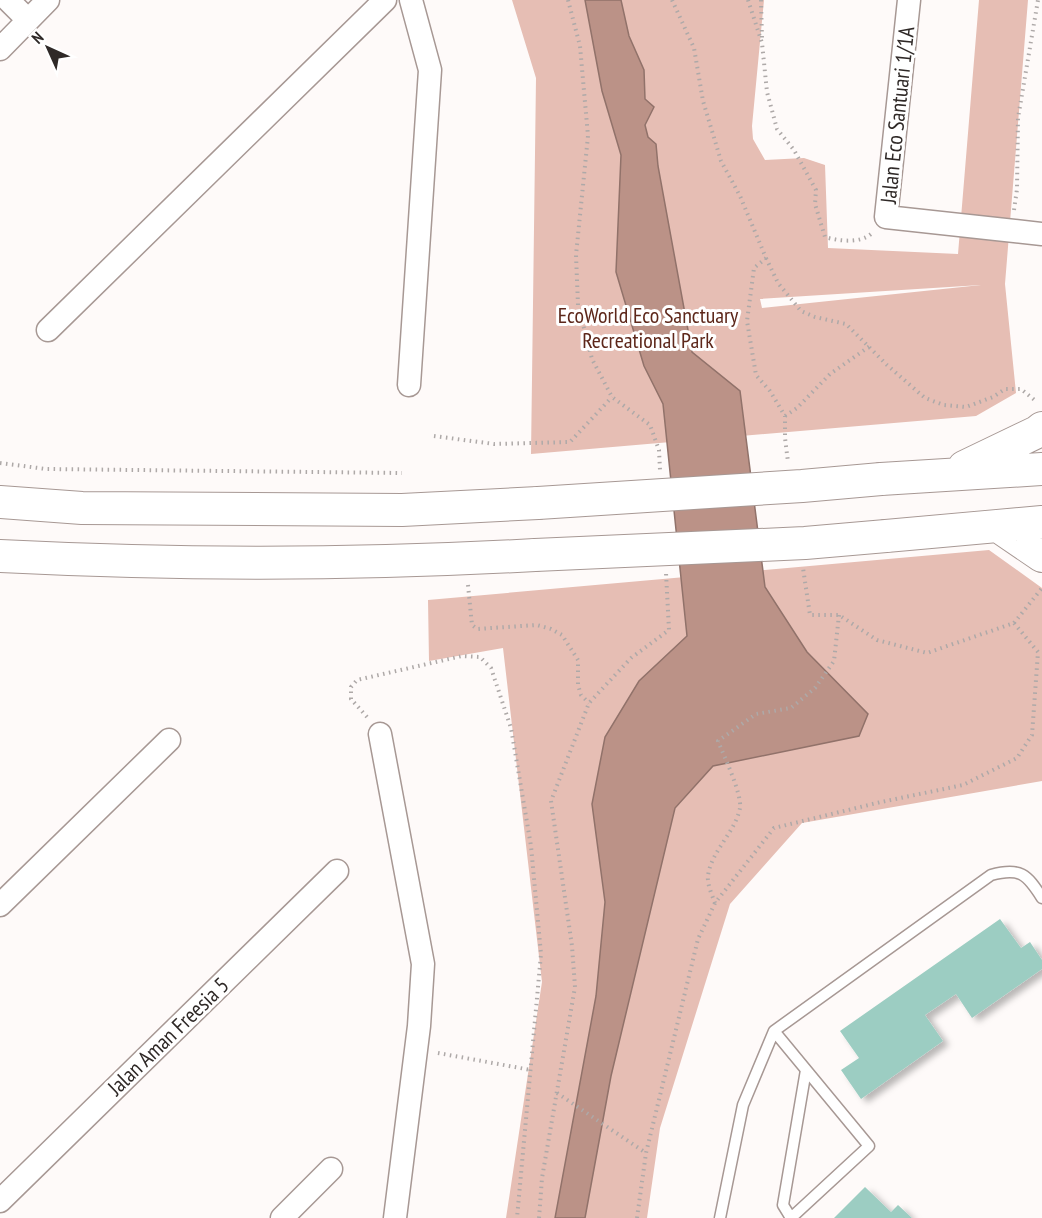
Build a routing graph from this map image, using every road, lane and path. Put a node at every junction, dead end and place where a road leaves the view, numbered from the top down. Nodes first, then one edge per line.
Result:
1 (8, 0) edge
2 (48, 0) edge
3 (385, 0) edge
4 (411, 0) edge
5 (568, 0) edge
6 (672, 0) edge
7 (748, 0) edge
8 (761, 0) edge
9 (909, 0) edge
10 (1038, 0) edge
11 (27, 20) junction
12 (762, 43) junction
13 (0, 49) edge
14 (886, 217) junction
15 (1012, 230) junction
16 (1042, 234) edge
17 (766, 258) junction
18 (48, 330) dead end
19 (870, 346) junction
20 (409, 385) dead end
21 (612, 397) junction
22 (1042, 407) edge
23 (785, 416) junction
24 (1042, 428) edge
25 (434, 436) dead end
26 (0, 463) edge
27 (1042, 469) edge
28 (402, 473) dead end
29 (660, 473) dead end
30 (790, 474) dead end
31 (947, 475) junction
32 (0, 502) edge
33 (1042, 522) edge
34 (998, 526) junction
35 (0, 556) edge
36 (1042, 556) edge
37 (665, 562) dead end
38 (803, 568) dead end
39 (458, 586) dead end
40 (1042, 588) edge
41 (839, 615) junction
42 (1014, 623) junction
43 (589, 703) junction
44 (380, 734) joint
45 (169, 740) dead end
46 (337, 871) dead end
47 (1042, 898) edge
48 (715, 903) junction
49 (0, 905) edge
50 (774, 1032) junction
51 (416, 1048) junction
52 (531, 1070) junction
53 (806, 1070) junction
54 (557, 1093) junction
55 (646, 1154) junction
56 (331, 1169) dead end
57 (0, 1201) edge
58 (282, 1218) edge
59 (395, 1218) edge
60 (517, 1218) edge
61 (539, 1218) edge
62 (637, 1218) edge
63 (720, 1218) edge

1 - 11 street
2 - 11 street
3 - 18 street
4 - 20 street
5 - 21 path
6 - 17 path
7 - 12 path
8 - 12 path
9 - 14 street, Jalan Eco Santuari 1/1A
10 - 15 path
11 - 13 street
12 - 14 path
14 - 15 street, Jalan Eco Santuari 1/1A
15 - 16 street, Jalan Eco Santuari 1/1A
17 - 19 path
17 - 23 path
19 - 22 path
19 - 23 path
21 - 25 path
21 - 29 path
23 - 30 path
24 - 31 main road
26 - 28 path
27 - 31 main road
31 - 32 main road, bridge
33 - 34 main road
34 - 35 main road, bridge
34 - 36 main road
37 - 43 path
38 - 41 path
39 - 43 path
40 - 42 path
41 - 42 path
41 - 48 path
42 - 48 path
43 - 54 path
44 - 51 street
44 - 52 path
45 - 49 street
46 - 57 street, Jalan Aman Freesia 5
47 - 50 lane
48 - 55 path
50 - 53 lane
50 - 63 lane
51 - 52 path
51 - 59 street
52 - 60 path
53 - 53 lane
54 - 55 path
54 - 61 path
55 - 62 path
56 - 58 street

